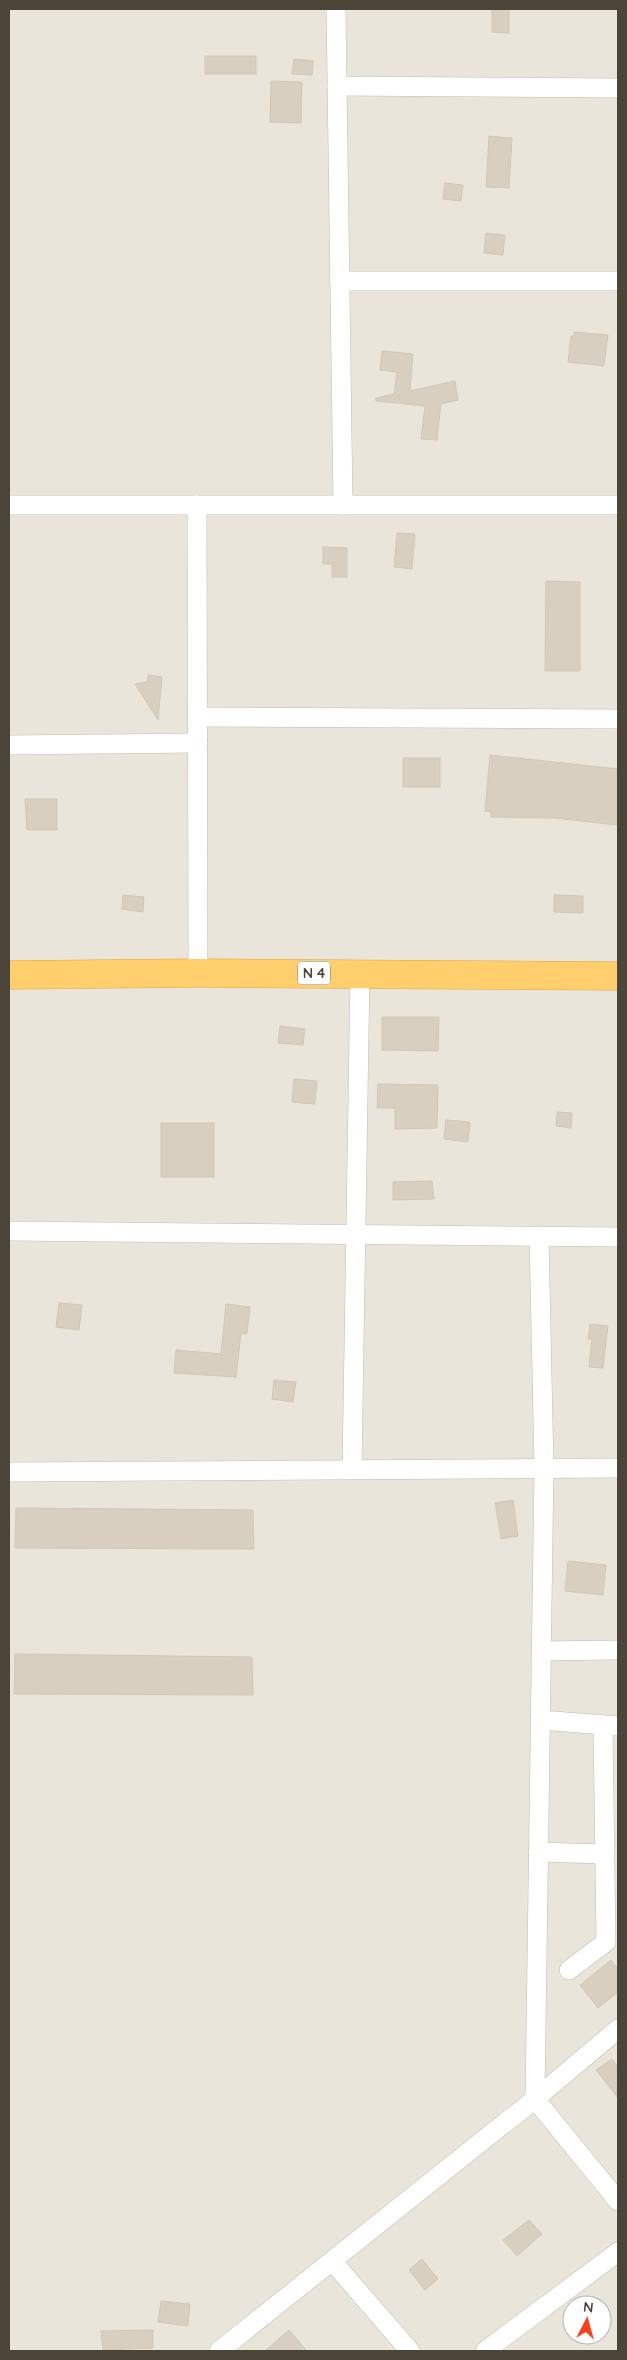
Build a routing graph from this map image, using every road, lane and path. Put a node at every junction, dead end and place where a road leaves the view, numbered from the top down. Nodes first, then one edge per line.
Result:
1 (336, 9) edge
2 (337, 86) junction
3 (618, 88) edge
4 (339, 281) junction
5 (618, 281) edge
6 (9, 505) edge
7 (197, 505) junction
8 (343, 505) junction
9 (618, 505) edge
10 (198, 718) junction
11 (618, 719) edge
12 (198, 743) junction
13 (9, 745) edge
14 (198, 972) junction
15 (360, 973) junction
16 (9, 975) edge
17 (618, 976) edge
18 (9, 1231) edge
19 (356, 1233) junction
20 (539, 1236) junction
21 (618, 1237) edge
22 (544, 1467) junction
23 (618, 1468) edge
24 (352, 1469) junction
25 (9, 1472) edge
26 (618, 1650) edge
27 (541, 1651) junction
28 (540, 1720) junction
29 (611, 1726) edge
30 (538, 1852) junction
31 (604, 1854) junction
32 (570, 1970) dead end
33 (618, 2029) edge
34 (534, 2099) junction
35 (618, 2201) edge
36 (618, 2252) edge
37 (332, 2261) junction
38 (219, 2351) edge
39 (410, 2351) edge
40 (485, 2351) edge

1 - 2 street
2 - 3 street
2 - 4 street
4 - 5 street
4 - 8 street
6 - 7 street
7 - 8 street
7 - 10 street
8 - 9 street
10 - 11 street
10 - 12 street
12 - 13 street
12 - 14 street
14 - 15 highway, N 4
14 - 16 highway, N 4
15 - 17 highway, N 4
15 - 19 street
18 - 19 street
19 - 20 street
19 - 24 street
20 - 21 street
20 - 22 street
22 - 23 street
22 - 24 street
22 - 27 street
24 - 25 street
26 - 27 street
27 - 28 street
28 - 29 street
28 - 30 street
29 - 31 street
30 - 31 street
30 - 34 street
31 - 32 street
33 - 34 street
34 - 35 street
34 - 37 street
36 - 40 street
37 - 38 street
37 - 39 street

